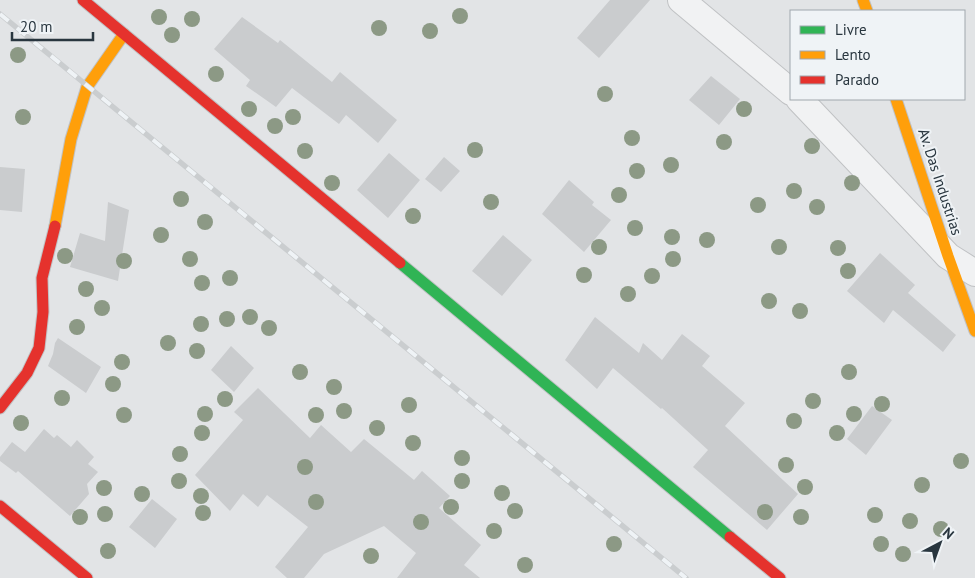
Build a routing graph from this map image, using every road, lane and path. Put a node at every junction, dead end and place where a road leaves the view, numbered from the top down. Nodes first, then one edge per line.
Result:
1 (83, 0) edge
2 (681, 0) edge
3 (124, 34) junction
4 (790, 91) edge
5 (800, 100) edge
6 (896, 100) edge
7 (948, 256) junction
8 (975, 273) edge
9 (975, 331) edge
10 (0, 408) edge
11 (0, 506) edge
12 (87, 578) edge
13 (780, 578) edge

1 - 3 street
2 - 4 street
3 - 10 street
3 - 13 street
5 - 7 street
6 - 7 street, Av. Das Industrias
7 - 8 street
7 - 9 street, Av. Das Industrias
11 - 12 street

